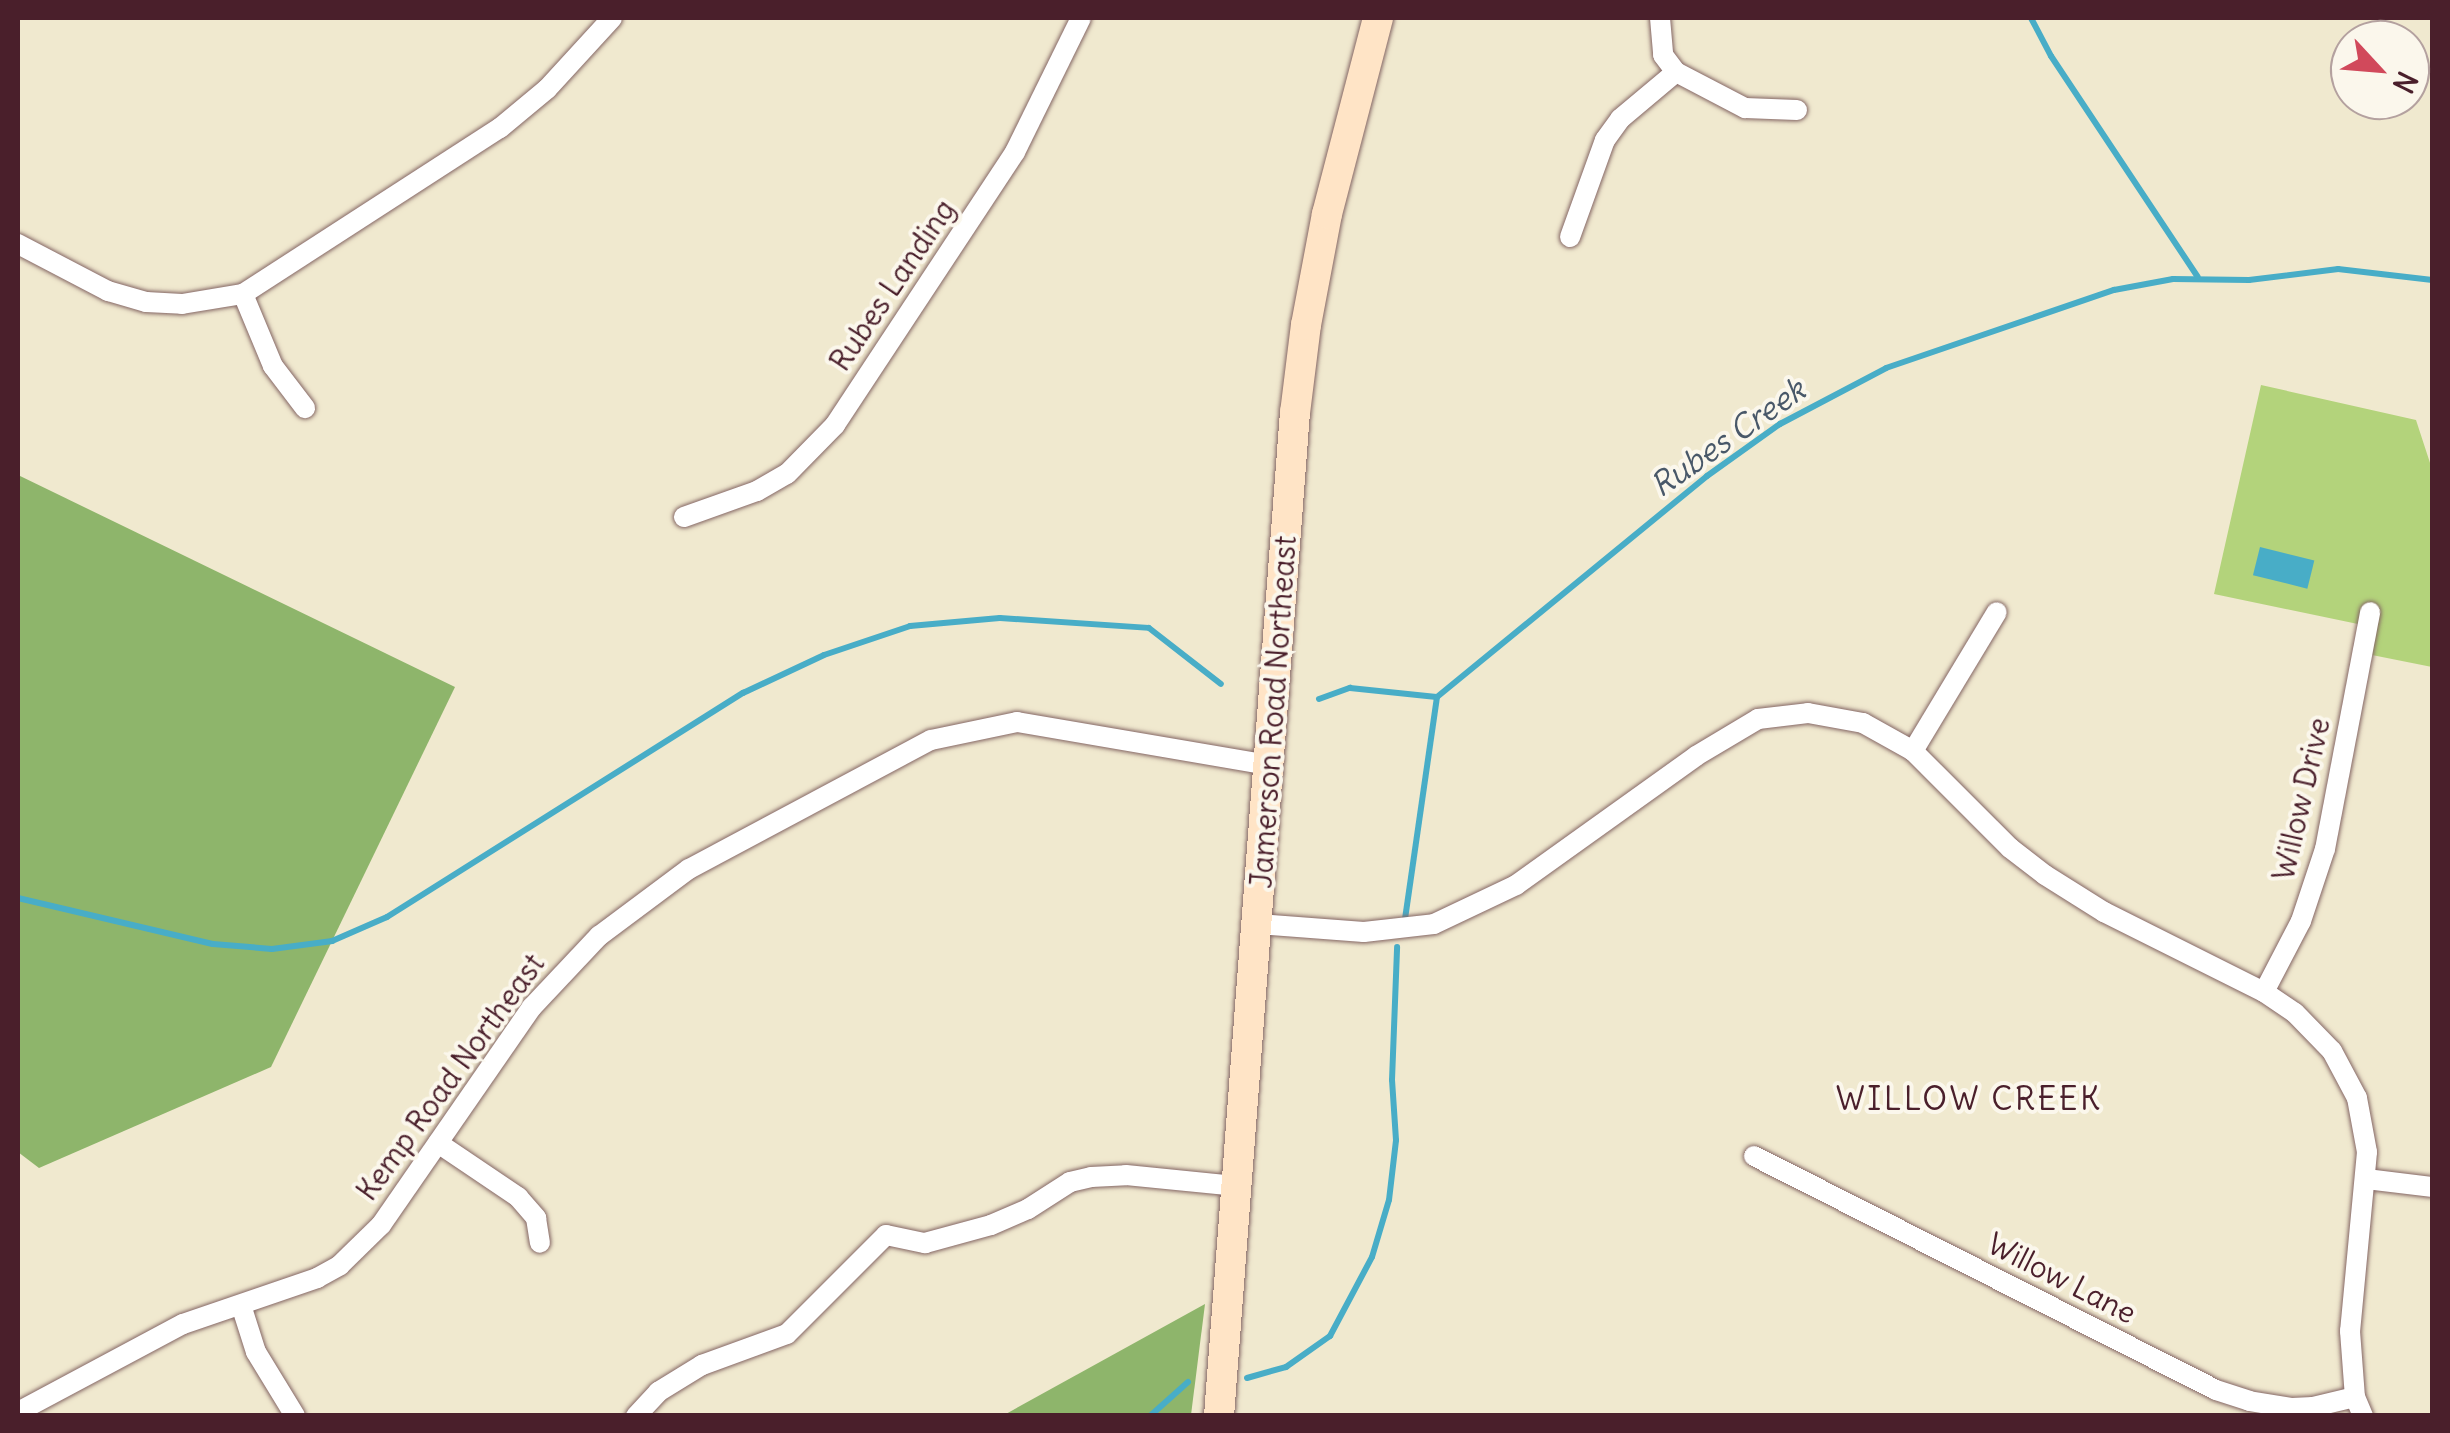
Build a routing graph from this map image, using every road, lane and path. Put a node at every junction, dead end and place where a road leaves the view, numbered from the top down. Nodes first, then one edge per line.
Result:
1 (612, 18) edge
2 (1081, 18) edge
3 (1378, 18) edge
4 (1660, 18) edge
5 (1676, 72) junction
6 (1796, 110) dead end
7 (1570, 237) dead end
8 (18, 244) edge
9 (243, 294) junction
10 (305, 408) dead end
11 (684, 517) dead end
12 (1997, 612) dead end
13 (2370, 612) dead end
14 (1913, 752) junction
15 (1269, 764) junction
16 (1258, 924) junction
17 (2264, 992) junction
18 (438, 1143) junction
19 (1754, 1156) dead end
20 (2366, 1179) junction
21 (1238, 1186) junction
22 (2432, 1186) edge
23 (540, 1242) dead end
24 (241, 1305) junction
25 (2359, 1406) edge
26 (18, 1412) edge
27 (295, 1416) edge
28 (636, 1416) edge
29 (1220, 1416) edge

1 - 9 street
2 - 11 street, Rubes Landing
3 - 15 street, Jamerson Road Northeast
4 - 5 street
5 - 6 street
5 - 7 street
8 - 9 street
9 - 10 street
12 - 14 street
13 - 17 street, Willow Drive
14 - 16 street
14 - 17 street
15 - 16 street, Jamerson Road Northeast
15 - 18 street, Kemp Road Northeast
16 - 21 street, Jamerson Road Northeast
17 - 20 street
18 - 23 street
18 - 24 street, Kemp Road Northeast
19 - 25 street, Willow Lane
20 - 22 street
20 - 25 street
21 - 28 street
21 - 29 street, Jamerson Road Northeast
24 - 26 street, Kemp Road Northeast
24 - 27 street

